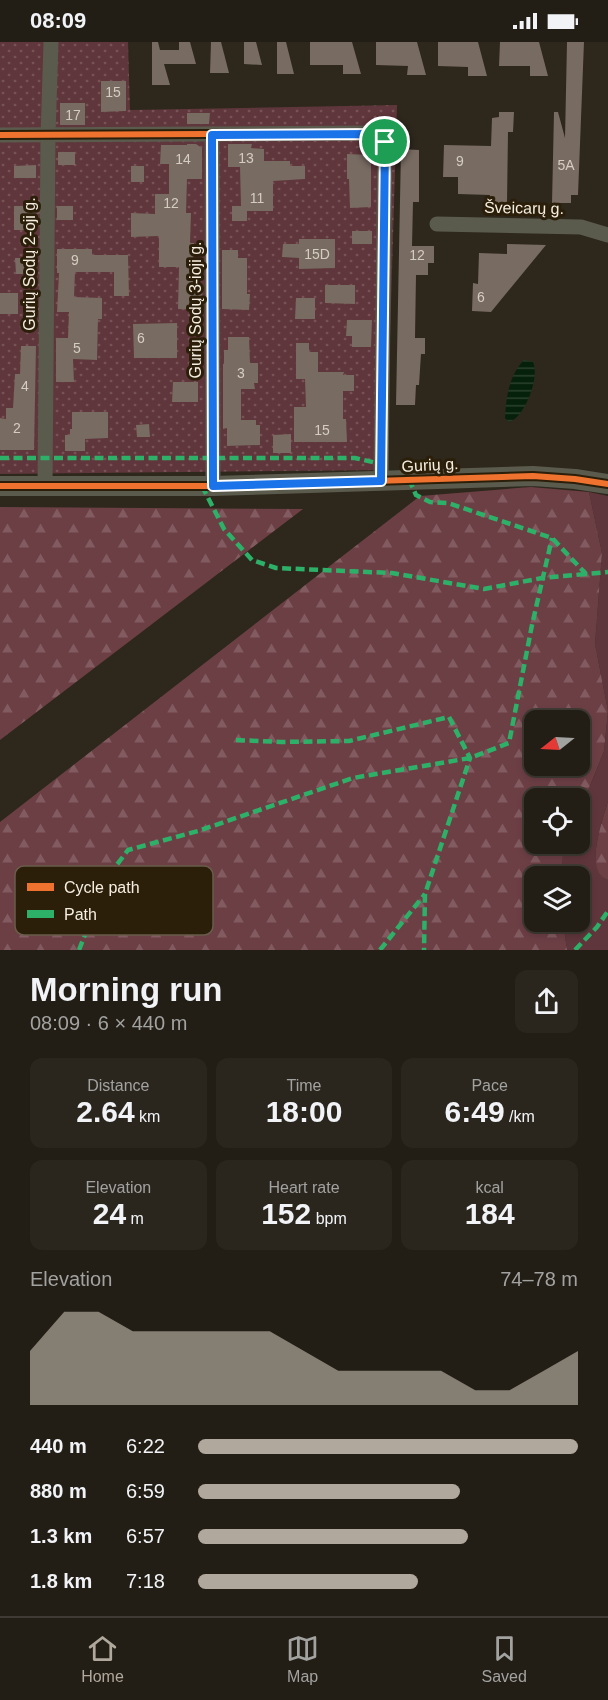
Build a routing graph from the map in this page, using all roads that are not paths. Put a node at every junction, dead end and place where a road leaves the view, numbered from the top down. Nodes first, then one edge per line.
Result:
1 (51, 42) edge
2 (0, 135) edge
3 (212, 135) junction
4 (48, 136) junction
5 (437, 224) dead end
6 (608, 235) edge
7 (381, 481) junction
8 (608, 484) edge
9 (0, 486) edge
10 (45, 486) junction
11 (213, 486) junction

1 - 4 street, Gurių Sodų 2-oji g.
2 - 4 street
3 - 4 street
3 - 7 street
3 - 11 street, Gurių Sodų 3-ioji g.
4 - 10 street, Gurių Sodų 2-oji g.
5 - 6 street, Šveicarų g.
7 - 8 street, Gurių g.
7 - 11 street, Gurių g.
9 - 10 street, Gurių g.
10 - 11 street, Gurių g.

